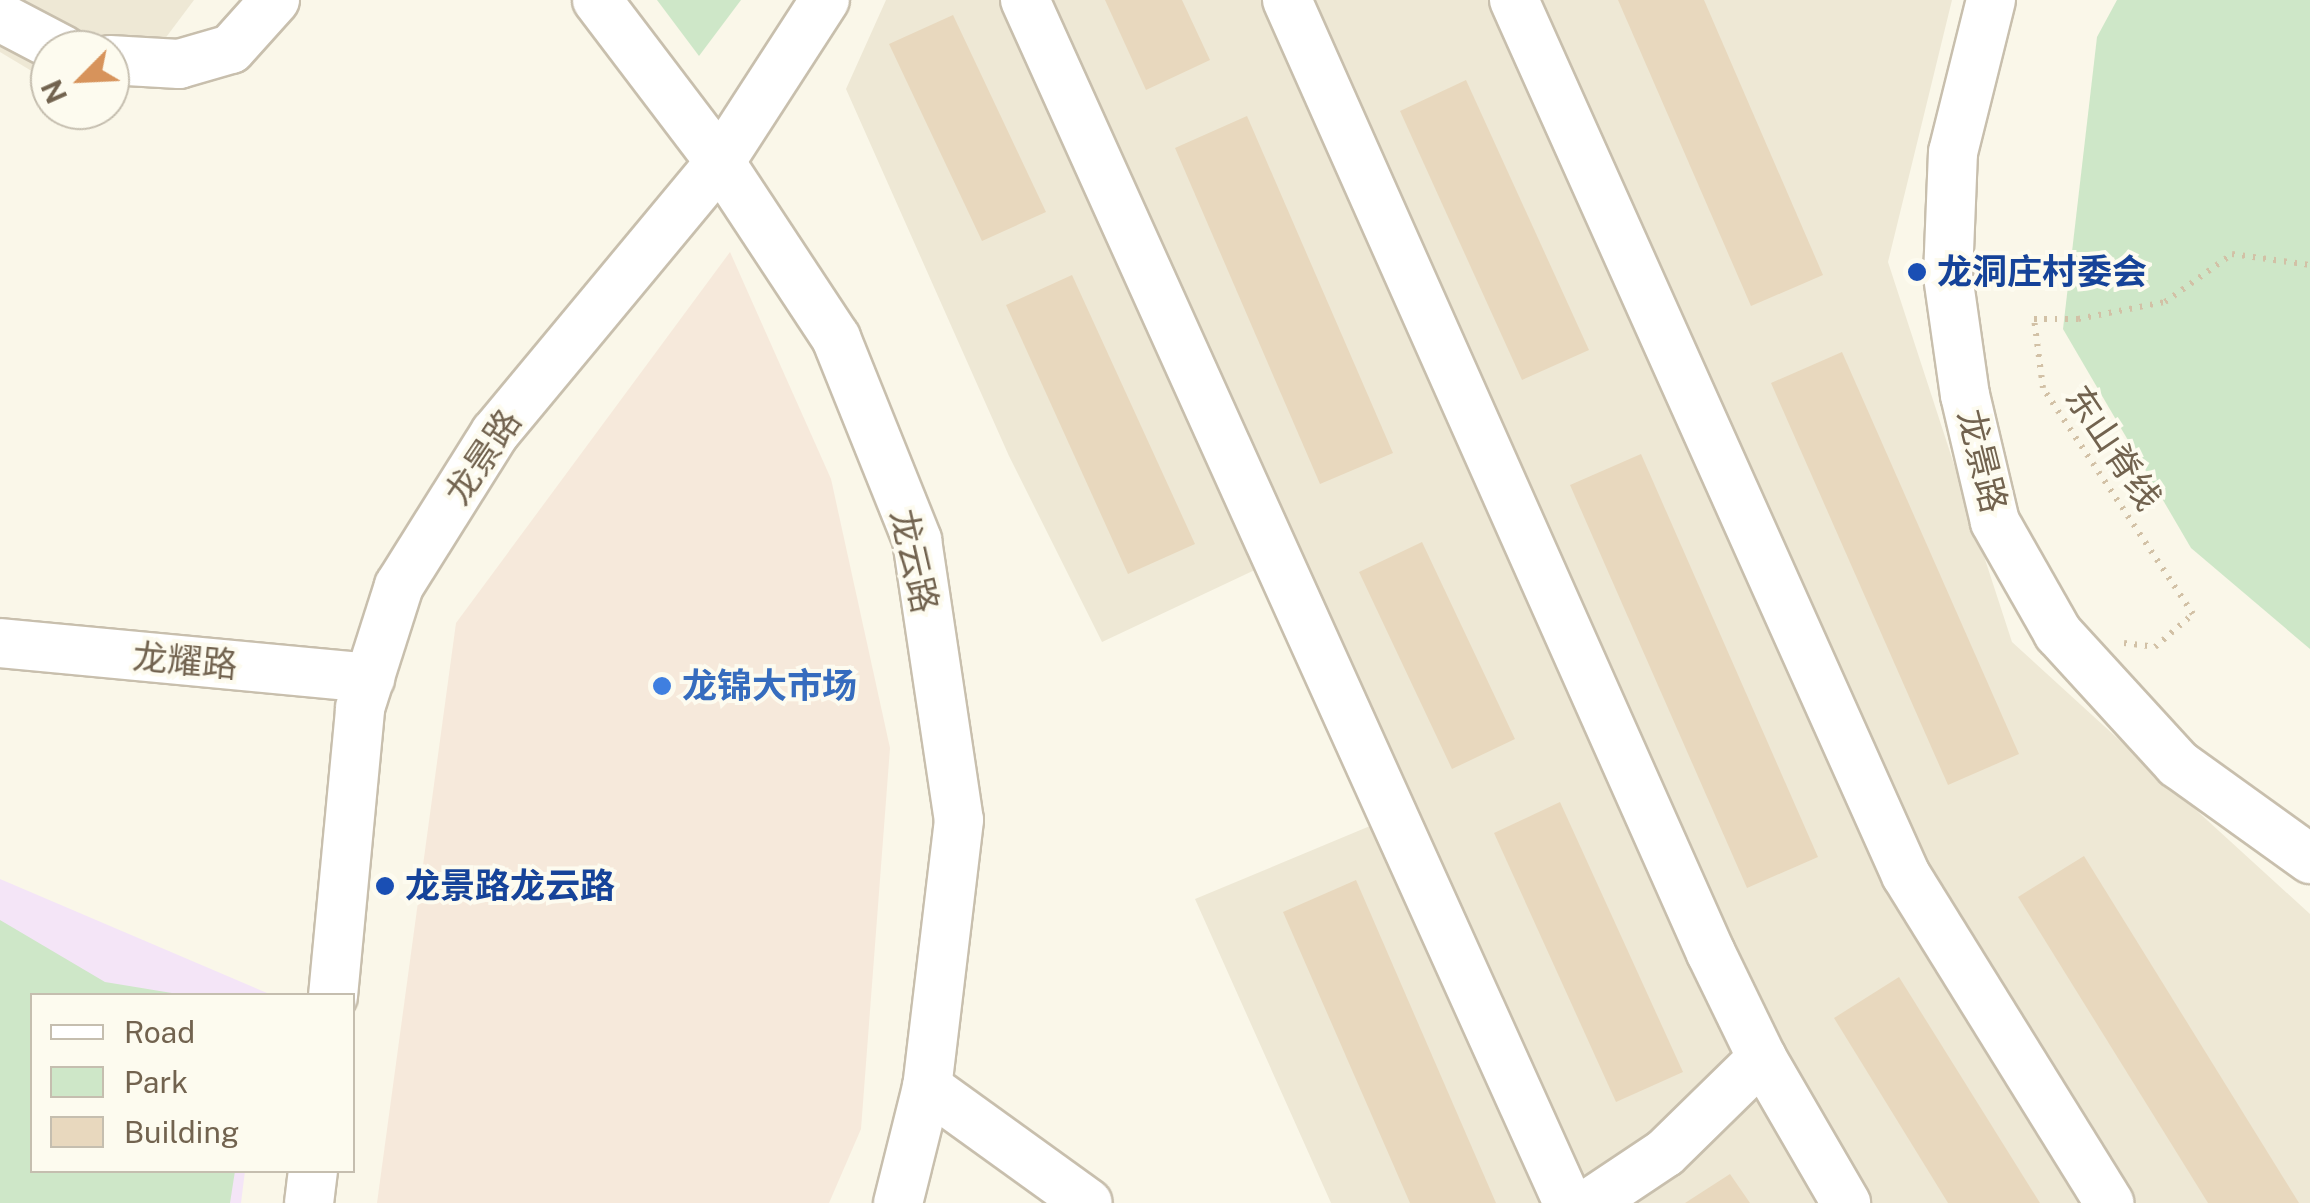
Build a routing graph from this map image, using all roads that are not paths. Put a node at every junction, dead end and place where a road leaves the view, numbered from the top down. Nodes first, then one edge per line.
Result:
1 (274, 0) edge
2 (597, 0) edge
3 (826, 0) edge
4 (1025, 0) edge
5 (1287, 0) edge
6 (1514, 0) edge
7 (1991, 0) edge
8 (0, 16) edge
9 (30, 32) edge
10 (130, 61) edge
11 (720, 162) junction
12 (0, 643) edge
13 (370, 678) junction
14 (2310, 859) edge
15 (333, 993) edge
16 (1762, 1058) junction
17 (927, 1087) junction
18 (312, 1173) edge
19 (309, 1203) edge
20 (898, 1203) edge
21 (1088, 1203) edge
22 (1568, 1203) edge
23 (1590, 1203) edge
24 (1846, 1203) edge
25 (2109, 1203) edge

1 - 10 street
2 - 11 street, 龙云路
3 - 11 street, 龙景路
4 - 22 street
5 - 16 street
6 - 25 street
7 - 14 street, 龙景路
8 - 9 street
11 - 13 street, 龙景路
11 - 17 street, 龙云路
12 - 13 street, 龙耀路
13 - 15 street, 龙景路
16 - 23 street
16 - 24 street
17 - 20 street, 龙云路
17 - 21 street
18 - 19 street

